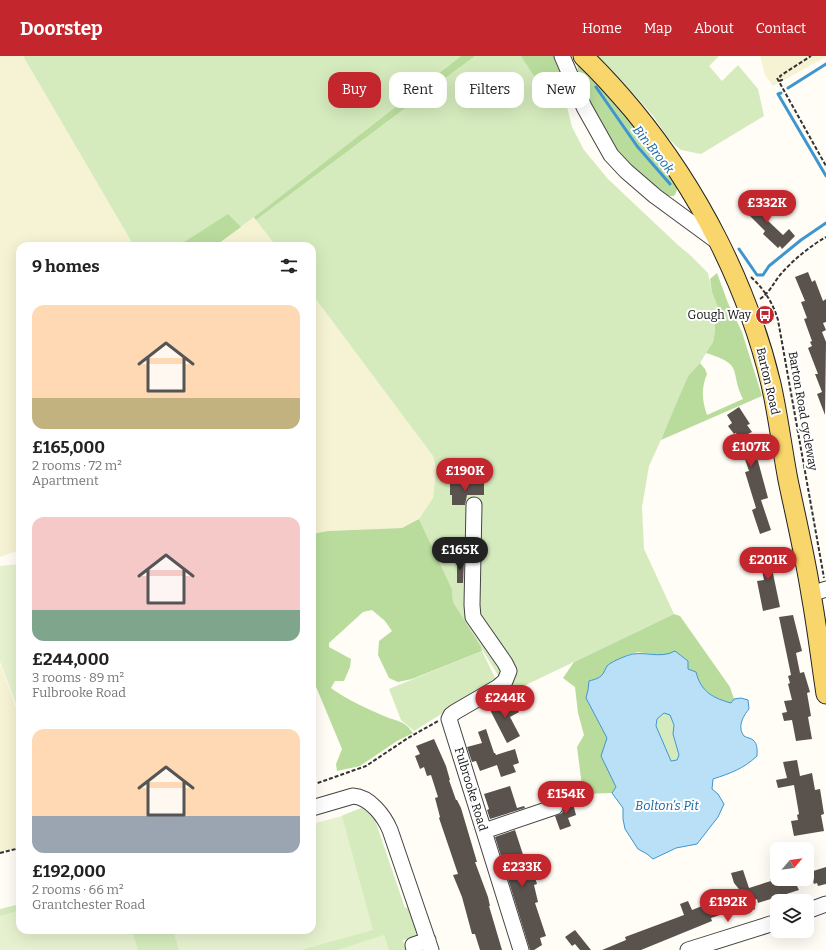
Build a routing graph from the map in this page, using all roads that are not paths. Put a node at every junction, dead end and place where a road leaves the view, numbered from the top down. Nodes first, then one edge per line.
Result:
1 (562, 56) edge
2 (583, 56) edge
3 (720, 243) junction
4 (474, 505) dead end
5 (821, 587) edge
6 (826, 694) edge
7 (316, 807) edge
8 (555, 807) dead end
9 (484, 831) junction
10 (826, 904) edge
11 (814, 908) edge
12 (770, 925) edge
13 (430, 945) edge
14 (716, 946) edge
15 (414, 950) edge
16 (521, 950) edge
17 (688, 950) edge

1 - 3 street
2 - 3 main road, Barton Road
3 - 5 main road, Barton Road
4 - 9 street, Fulbrooke Road
5 - 6 main road, Barton Road
7 - 13 street
8 - 9 street
9 - 16 street, Fulbrooke Road
10 - 11 street
12 - 14 street
13 - 15 street
14 - 17 street

